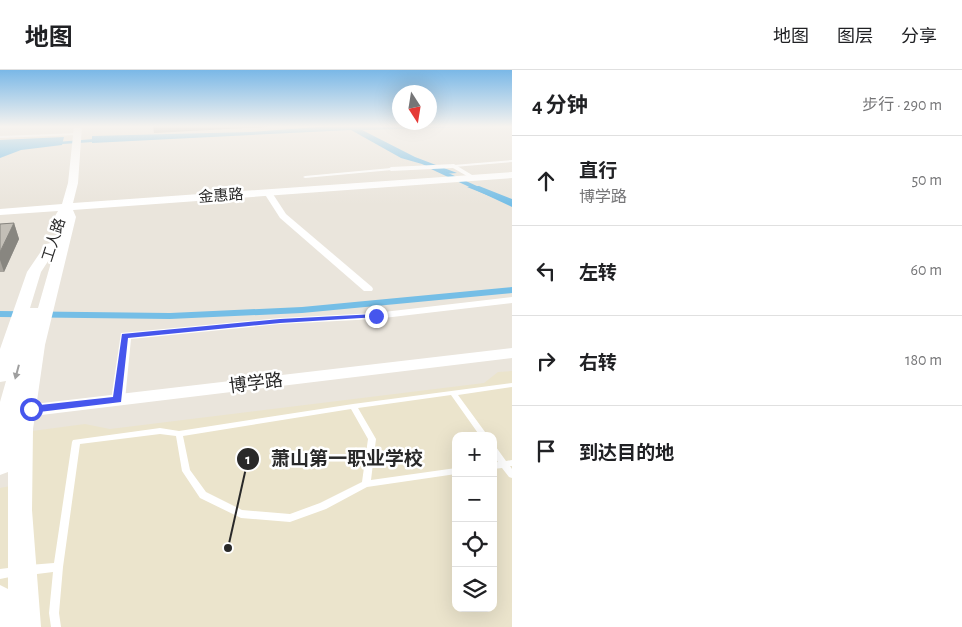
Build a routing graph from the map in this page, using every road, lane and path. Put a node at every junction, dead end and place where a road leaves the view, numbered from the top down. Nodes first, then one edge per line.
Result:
1 (77, 152) edge
2 (512, 162) edge
3 (454, 166) junction
4 (392, 169) joint
5 (512, 175) edge
6 (305, 177) dead end
7 (471, 178) junction
8 (268, 193) junction
9 (67, 207) junction
10 (0, 212) edge
11 (57, 246) junction
12 (49, 273) junction
13 (368, 289) dead end
14 (512, 300) edge
15 (512, 352) edge
16 (0, 376) edge
17 (512, 385) edge
18 (453, 393) junction
19 (118, 400) junction
20 (353, 406) junction
21 (31, 409) junction
22 (0, 414) edge
23 (481, 432) edge
24 (179, 434) junction
25 (497, 453) edge
26 (508, 464) edge
27 (12, 470) edge
28 (452, 472) edge
29 (512, 475) edge
30 (366, 484) junction
31 (58, 567) junction
32 (0, 574) edge
33 (0, 600) edge
34 (2, 627) edge
35 (26, 627) edge
36 (34, 627) edge
37 (56, 627) edge

1 - 9 main road, 工人路
2 - 3 lane
3 - 4 street
3 - 7 street
4 - 6 lane
5 - 7 main road
7 - 8 main road, 金惠路
8 - 9 main road, 金惠路
8 - 13 street
9 - 10 main road, 金惠路
9 - 11 main road, 工人路
11 - 12 main road, 工人路
11 - 16 main road
11 - 21 main road
12 -> 27 main road
12 - 35 main road
14 - 19 street
15 - 19 street, 博学路
17 - 18 lane
18 - 20 lane
18 - 23 lane
19 - 21 street, 博学路
20 - 24 lane
20 - 30 lane
21 - 22 street, 博学路
21 - 27 main road
24 - 30 lane
24 - 31 lane
25 - 26 lane
26 - 29 lane
27 - 36 main road
28 - 30 lane
31 - 32 lane
31 - 37 lane
33 - 34 main road

